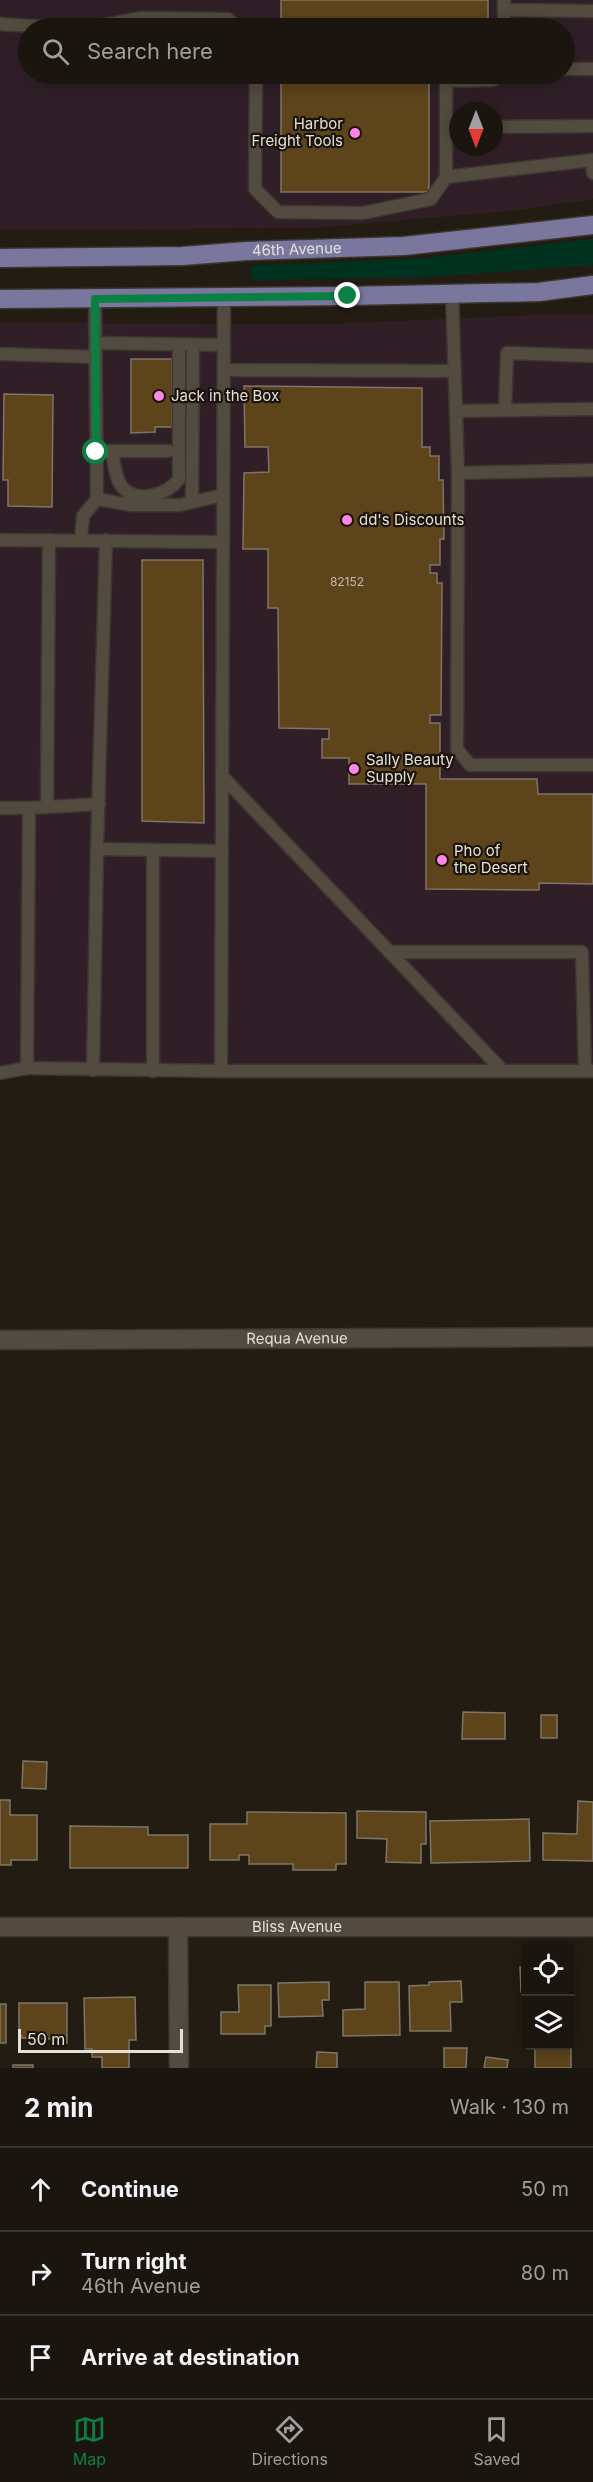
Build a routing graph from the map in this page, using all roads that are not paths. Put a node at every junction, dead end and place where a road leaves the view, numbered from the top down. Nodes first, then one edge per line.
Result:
1 (504, 5) edge
2 (593, 10) edge
3 (0, 24) edge
4 (18, 25) edge
5 (575, 69) edge
6 (593, 69) edge
7 (256, 84) edge
8 (446, 84) edge
9 (449, 104) edge
10 (593, 126) edge
11 (503, 128) edge
12 (449, 152) edge
13 (592, 159) edge
14 (593, 173) edge
15 (446, 177) junction
16 (593, 225) edge
17 (0, 258) edge
18 (593, 285) edge
19 (452, 293) junction
20 (224, 297) junction
21 (0, 299) edge
22 (95, 299) junction
23 (179, 345) junction
24 (193, 345) junction
25 (224, 345) junction
26 (96, 350) junction
27 (0, 354) edge
28 (593, 356) edge
29 (224, 370) junction
30 (455, 371) junction
31 (593, 409) edge
32 (505, 410) junction
33 (456, 411) junction
34 (112, 451) junction
35 (168, 451) dead end
36 (96, 452) junction
37 (593, 470) edge
38 (458, 473) junction
39 (223, 495) junction
40 (97, 499) junction
41 (192, 502) junction
42 (0, 540) edge
43 (49, 540) junction
44 (81, 540) junction
45 (106, 540) junction
46 (223, 542) junction
47 (593, 765) edge
48 (222, 776) junction
49 (99, 804) junction
50 (47, 806) junction
51 (0, 808) edge
52 (29, 808) junction
53 (97, 849) junction
54 (153, 850) junction
55 (222, 851) junction
56 (389, 952) junction
57 (27, 1068) junction
58 (93, 1070) junction
59 (153, 1071) junction
60 (221, 1071) junction
61 (502, 1071) junction
62 (589, 1071) edge
63 (0, 1073) edge
64 (593, 1337) edge
65 (0, 1340) edge
66 (0, 1927) edge
67 (178, 1927) junction
68 (593, 1927) edge
69 (179, 2068) edge

1 - 2 lane
3 - 4 lane
5 - 6 lane
7 - 15 lane
8 - 9 lane
10 - 11 lane
12 - 15 lane
13 - 14 lane
13 - 15 lane
16 - 17 main road, 46th Avenue
18 - 19 main road
19 - 20 main road
19 - 30 lane
20 - 22 main road
20 - 25 lane
21 - 22 main road
22 - 26 lane
23 - 24 lane
23 - 26 lane
23 - 34 lane
24 - 25 lane
24 - 41 lane
25 - 29 lane
26 - 27 lane
26 - 36 lane
28 - 32 lane
29 - 30 lane
29 - 39 lane
30 - 33 lane
31 - 32 lane
32 - 33 lane
33 - 38 lane
34 - 35 lane
34 - 36 lane
36 - 40 lane
37 - 38 lane
38 - 47 lane
39 - 41 lane
39 - 46 lane
40 - 41 lane
40 - 44 lane
42 - 43 lane
43 - 44 lane
43 - 50 lane
44 - 45 lane
45 - 46 lane
45 - 49 lane
46 - 48 lane
48 - 55 lane
48 - 56 lane
49 - 50 lane
49 - 53 lane
50 - 52 lane
51 - 52 lane
52 - 57 lane
53 - 54 lane
53 - 58 lane
54 - 55 lane
54 - 59 lane
55 - 60 lane
56 - 61 lane
56 - 62 lane
57 - 58 lane
57 - 63 lane
58 - 59 lane
59 - 60 lane
60 - 61 lane
61 - 62 lane
64 - 65 street, Requa Avenue
66 - 67 street, Bliss Avenue
67 - 68 street, Bliss Avenue
67 - 69 street

